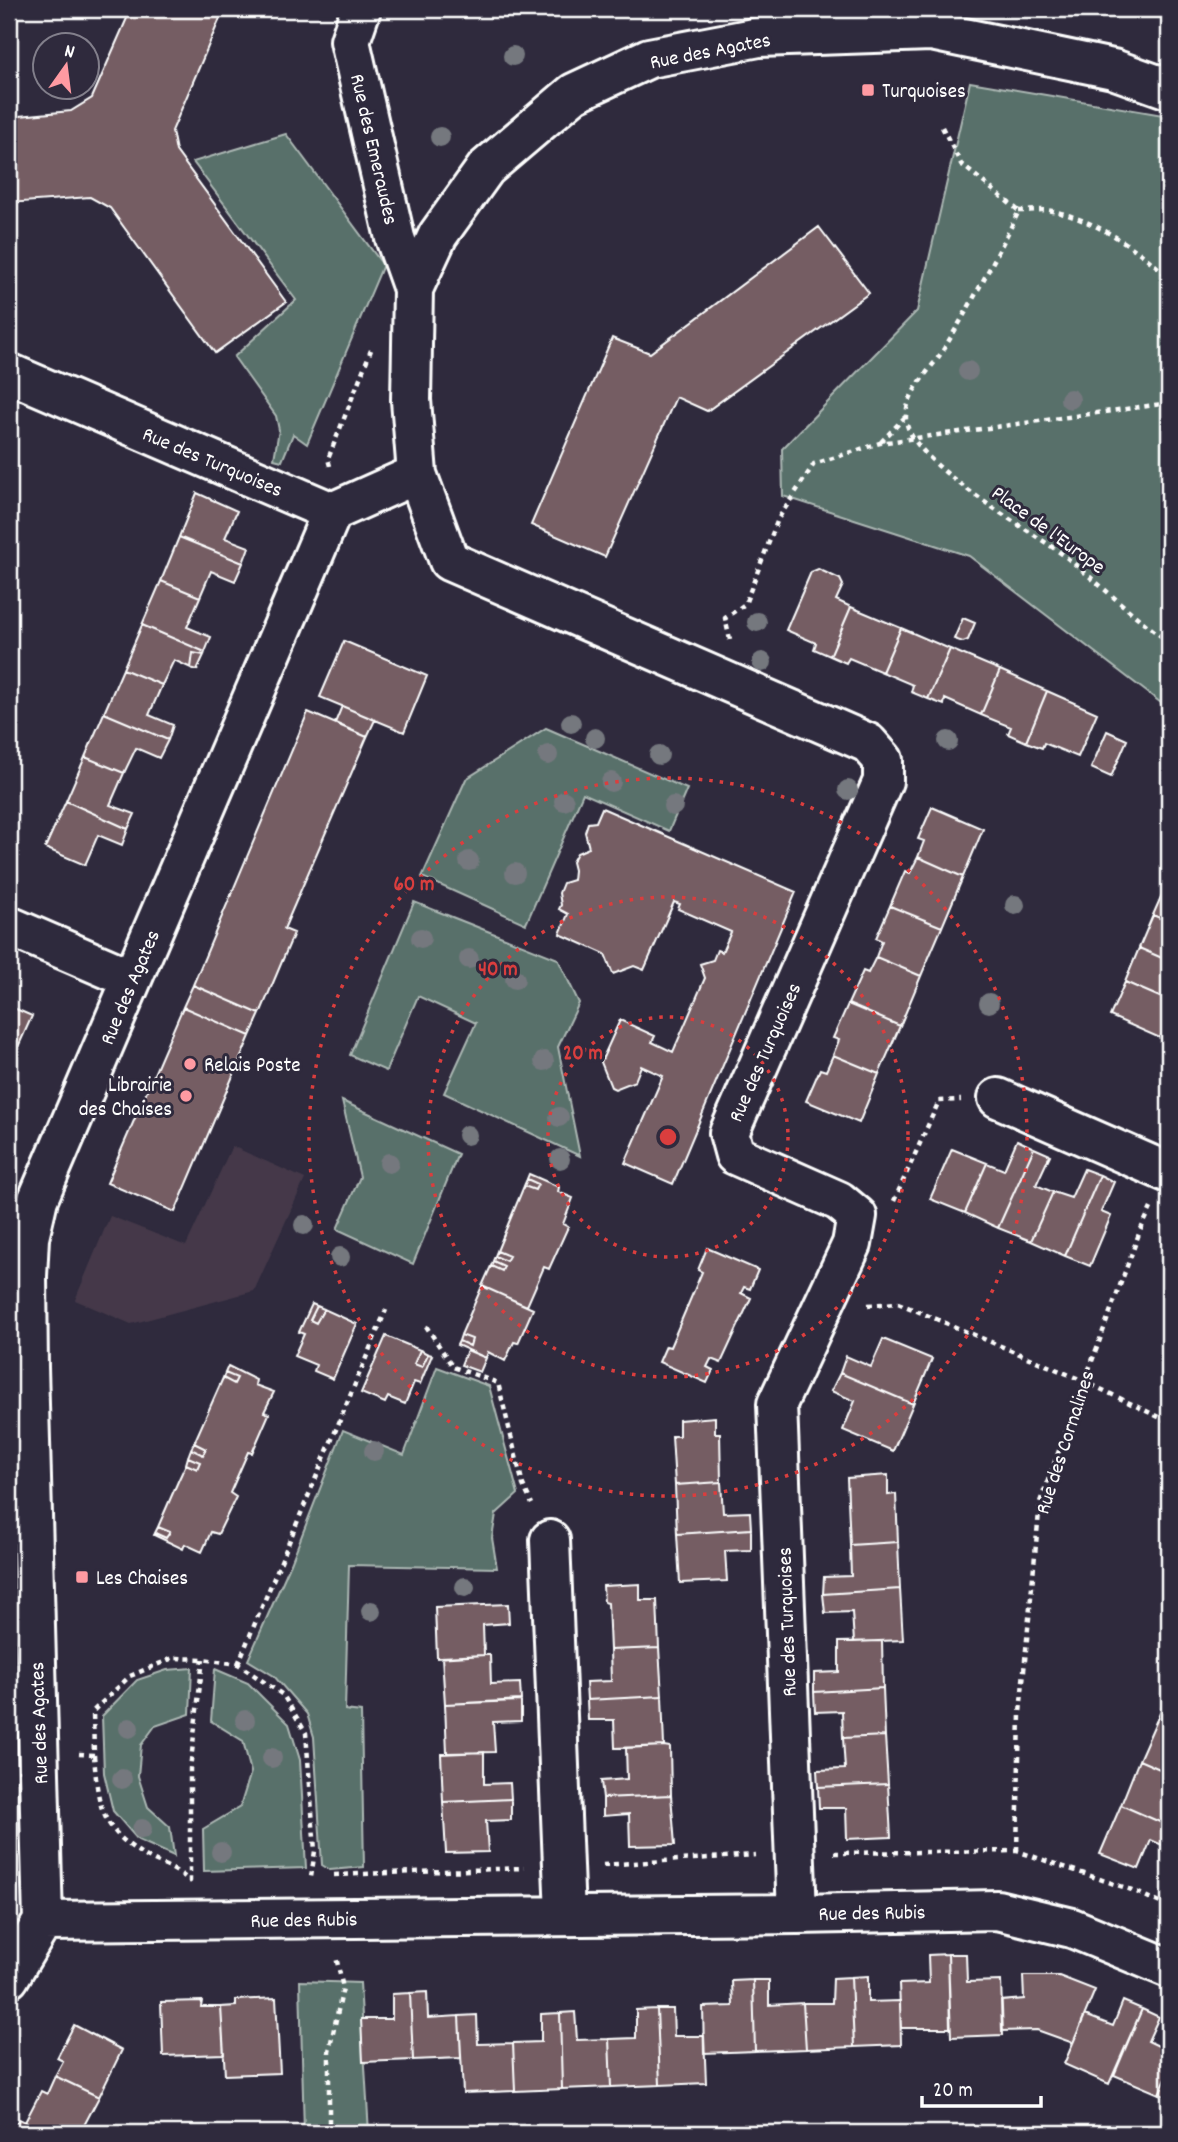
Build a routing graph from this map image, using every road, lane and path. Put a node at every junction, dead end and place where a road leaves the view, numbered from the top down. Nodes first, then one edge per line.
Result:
1 (361, 9) edge
2 (931, 20) edge
3 (1169, 89) edge
4 (942, 127) dead end
5 (1019, 211) junction
6 (1169, 278) edge
7 (413, 289) junction
8 (373, 345) dead end
9 (9, 373) edge
10 (1169, 403) edge
11 (905, 417) junction
12 (913, 439) junction
13 (880, 443) junction
14 (417, 474) junction
15 (337, 510) junction
16 (449, 561) joint
17 (1169, 642) edge
18 (719, 679) junction
19 (9, 926) edge
20 (132, 979) junction
21 (998, 1098) joint
22 (1169, 1173) edge
23 (857, 1216) junction
24 (835, 1279) junction
25 (386, 1310) dead end
26 (426, 1326) dead end
27 (18, 1367) edge
28 (1084, 1381) junction
29 (1169, 1422) edge
30 (550, 1540) joint
31 (203, 1659) junction
32 (239, 1664) junction
33 (39, 1754) junction
34 (94, 1755) junction
35 (1017, 1852) junction
36 (795, 1853) junction
37 (562, 1867) junction
38 (299, 1877) dead end
39 (312, 1877) junction
40 (203, 1880) dead end
41 (190, 1881) junction
42 (190, 1891) dead end
43 (1169, 1907) edge
44 (797, 1914) junction
45 (565, 1916) junction
46 (43, 1921) junction
47 (330, 1951) dead end
48 (1169, 1968) edge
49 (9, 1978) edge
50 (329, 2133) edge

1 - 7 street, Rue des Emeraudes
2 - 3 street, Rue des Agates
2 - 7 street, Rue des Agates
4 - 5 path
5 - 6 path
5 - 11 path
7 - 14 street, Rue des Agates
8 - 15 path
9 - 15 street, Rue des Turquoises
10 - 12 path
11 - 12 path, Place de l'Europe
11 - 13 path
12 - 13 path
12 - 17 path, Place de l'Europe
13 - 18 path
14 - 15 street
14 - 16 street, Rue des Agates
15 - 20 street, Rue des Agates
16 - 18 street, Rue des Turquoises
18 - 23 street, Rue des Turquoises
19 - 20 street
20 - 27 street, Rue des Agates
21 - 22 street
21 - 23 path
22 - 28 path, Rue des Cornalines
23 - 24 street, Rue des Turquoises
24 - 28 path
24 - 36 street, Rue des Turquoises
25 - 32 path
26 - 30 path
27 - 33 street, Rue des Agates
28 - 29 path
28 - 35 path, Rue des Cornalines
30 - 37 street
31 - 32 path
31 - 34 path
31 - 41 path
32 - 39 path
33 - 34 path
33 - 46 street, Rue des Agates
34 - 41 path
35 - 36 path
35 - 43 path
36 - 37 path
36 - 44 street, Rue des Turquoises
37 - 39 path
37 - 45 street
38 - 39 path
40 - 41 path
41 - 42 path
44 - 45 street, Rue des Rubis
44 - 48 street, Rue des Rubis
45 - 46 street, Rue des Rubis
46 - 49 street
47 - 50 path

